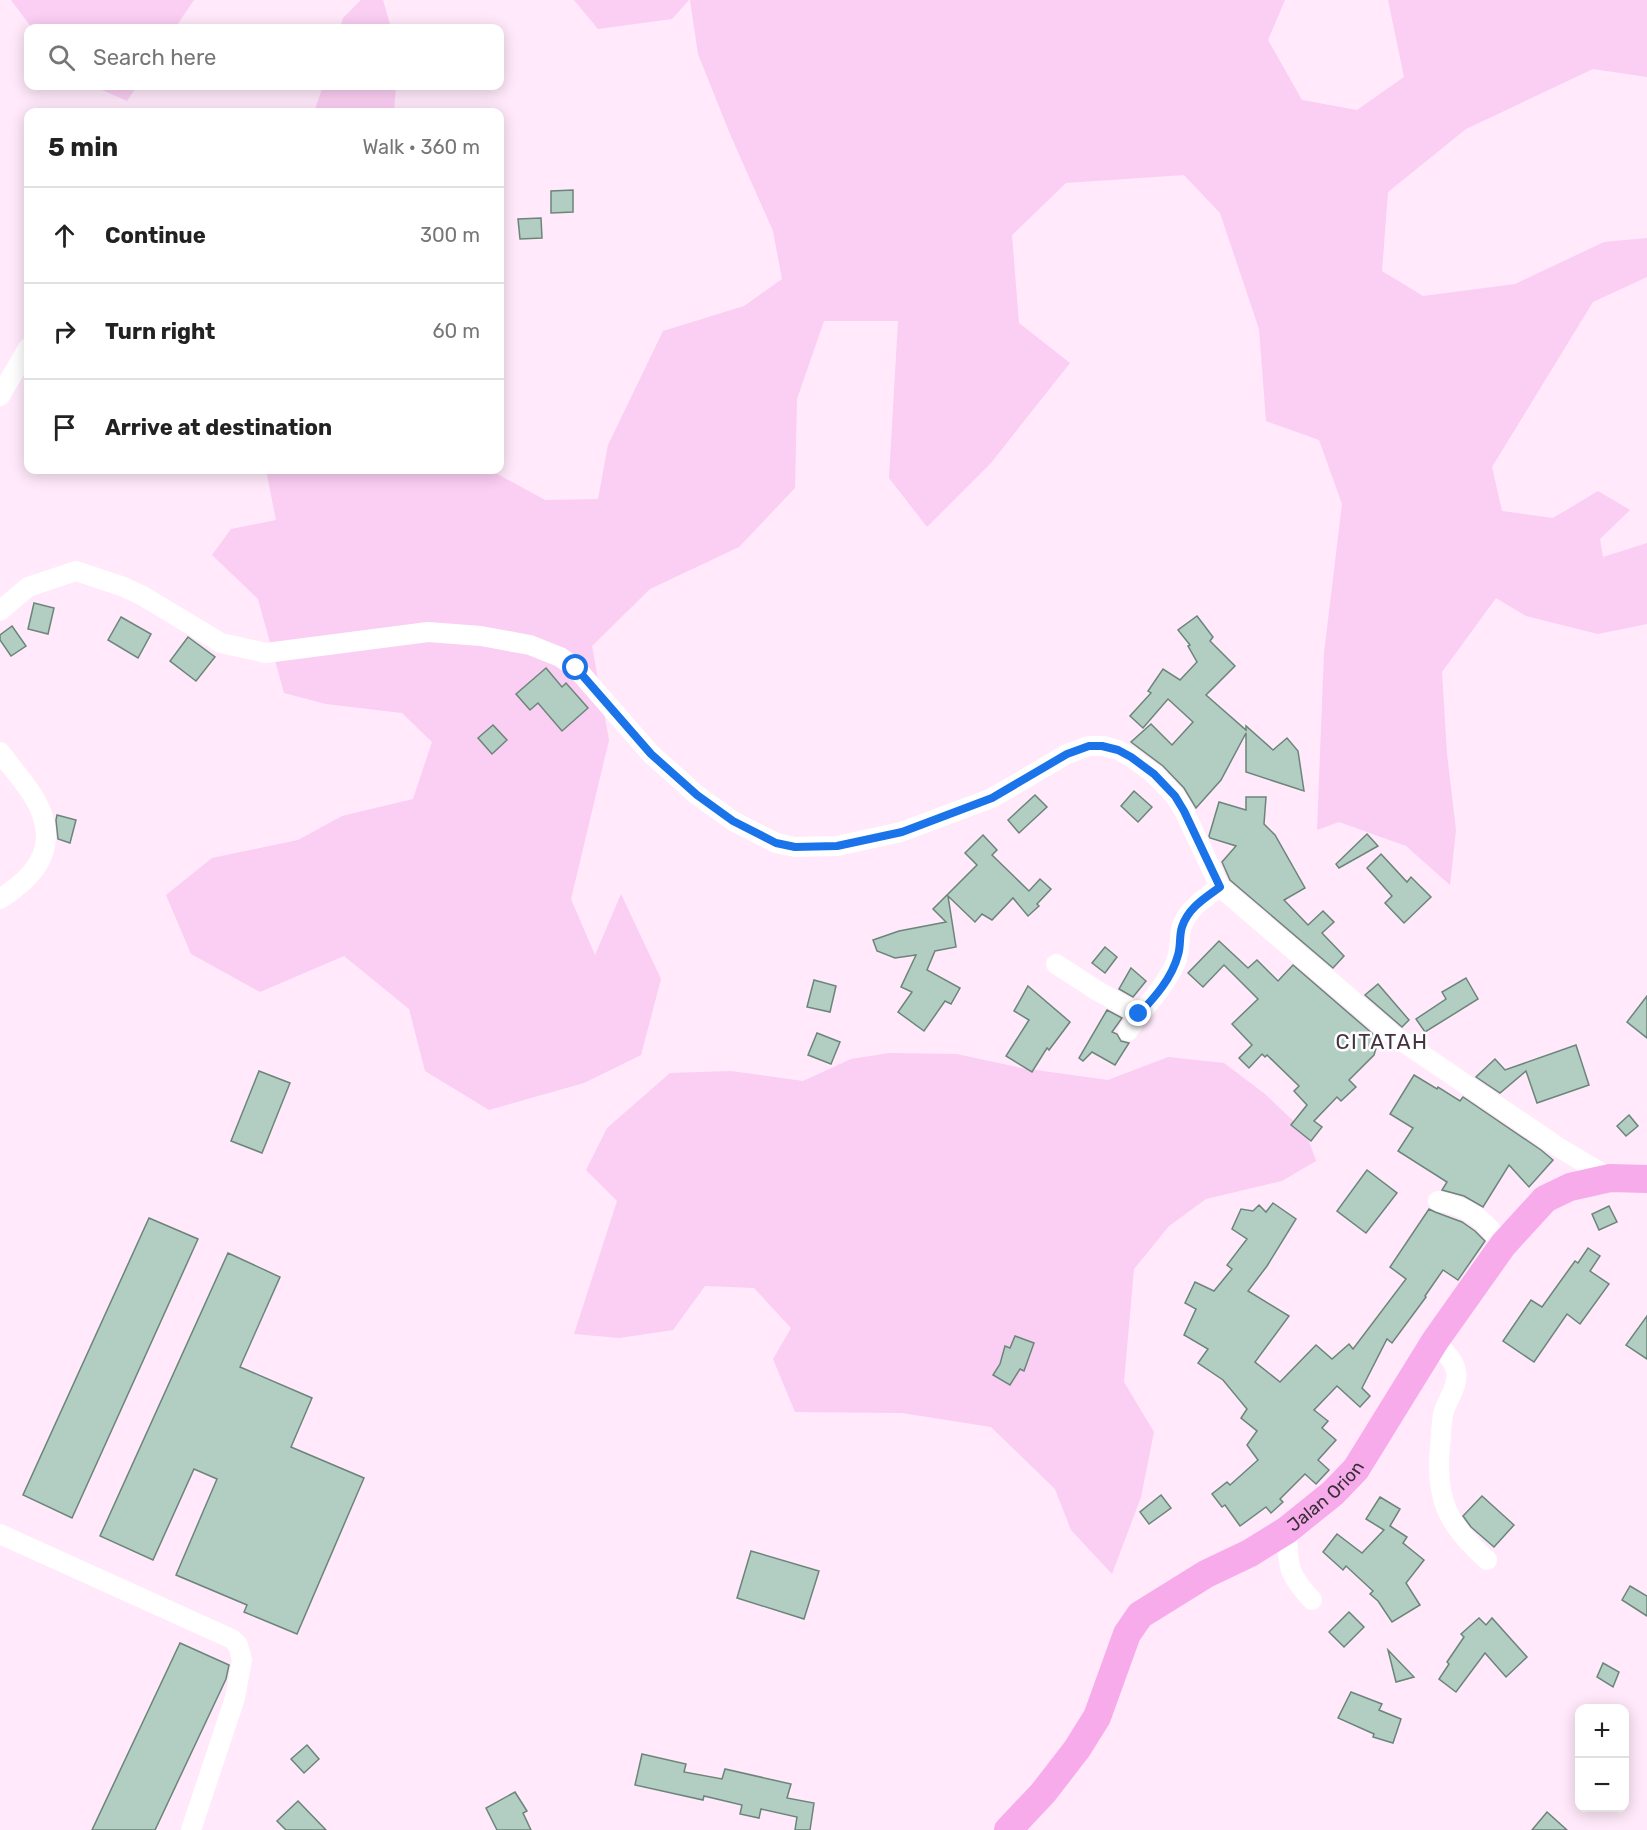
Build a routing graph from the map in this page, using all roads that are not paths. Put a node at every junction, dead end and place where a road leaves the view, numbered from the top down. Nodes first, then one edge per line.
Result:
1 (24, 355) edge
2 (0, 396) edge
3 (0, 611) edge
4 (0, 752) edge
5 (1220, 887) junction
6 (0, 899) edge
7 (1056, 964) dead end
8 (1139, 1014) junction
9 (1128, 1031) dead end
10 (1610, 1178) junction
11 (1647, 1179) edge
12 (1438, 1201) dead end
13 (1503, 1245) junction
14 (1435, 1341) junction
15 (1287, 1530) junction
16 (0, 1534) edge
17 (1487, 1560) dead end
18 (1312, 1600) dead end
19 (191, 1830) edge
20 (1008, 1830) edge

1 - 2 street
3 - 5 street
4 - 6 street
5 - 8 street
5 - 10 street
7 - 8 street
8 - 9 street
10 - 11 highway, Jalan Orion
10 - 13 highway, Jalan Orion
12 - 13 street
13 - 14 highway, Jalan Orion
14 - 15 highway, Jalan Orion
14 - 17 street
15 - 18 street
15 - 20 highway, Jalan Orion
16 - 19 street

